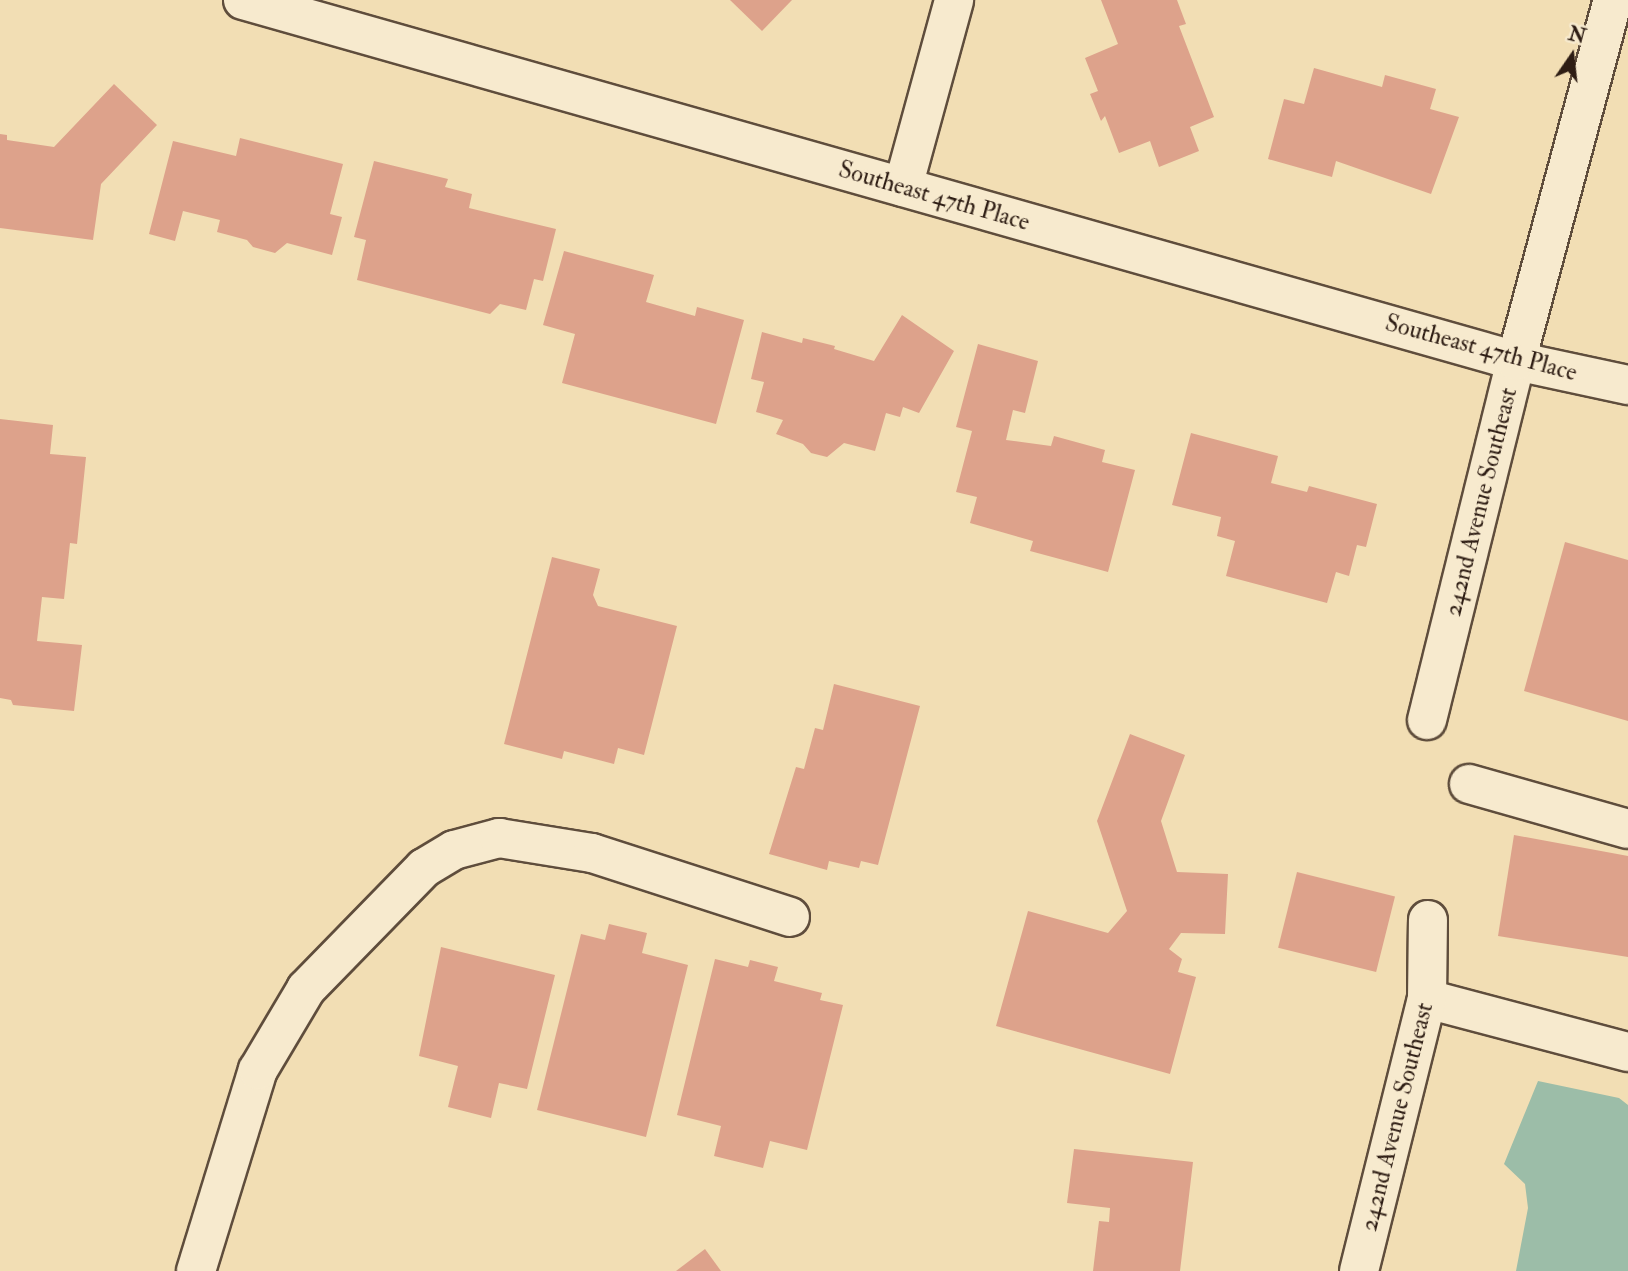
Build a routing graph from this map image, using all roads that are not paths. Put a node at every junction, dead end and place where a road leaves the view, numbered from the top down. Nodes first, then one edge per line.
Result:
1 (243, 0) edge
2 (954, 0) edge
3 (1614, 0) edge
4 (903, 187) junction
5 (1516, 361) junction
6 (1628, 385) edge
7 (1427, 720) dead end
8 (1469, 784) dead end
9 (1628, 829) edge
10 (790, 917) dead end
11 (1428, 920) dead end
12 (1427, 999) junction
13 (1628, 1052) edge
14 (195, 1271) edge
15 (1359, 1271) edge

1 - 4 street, Southeast 47th Place
2 - 4 street
3 - 5 street, 242nd Avenue Southeast
4 - 5 street, Southeast 47th Place
5 - 6 street, Southeast 47th Place
5 - 7 street, 242nd Avenue Southeast
8 - 9 street
10 - 14 street
11 - 12 street, 242nd Avenue Southeast
12 - 13 street
12 - 15 street, 242nd Avenue Southeast

